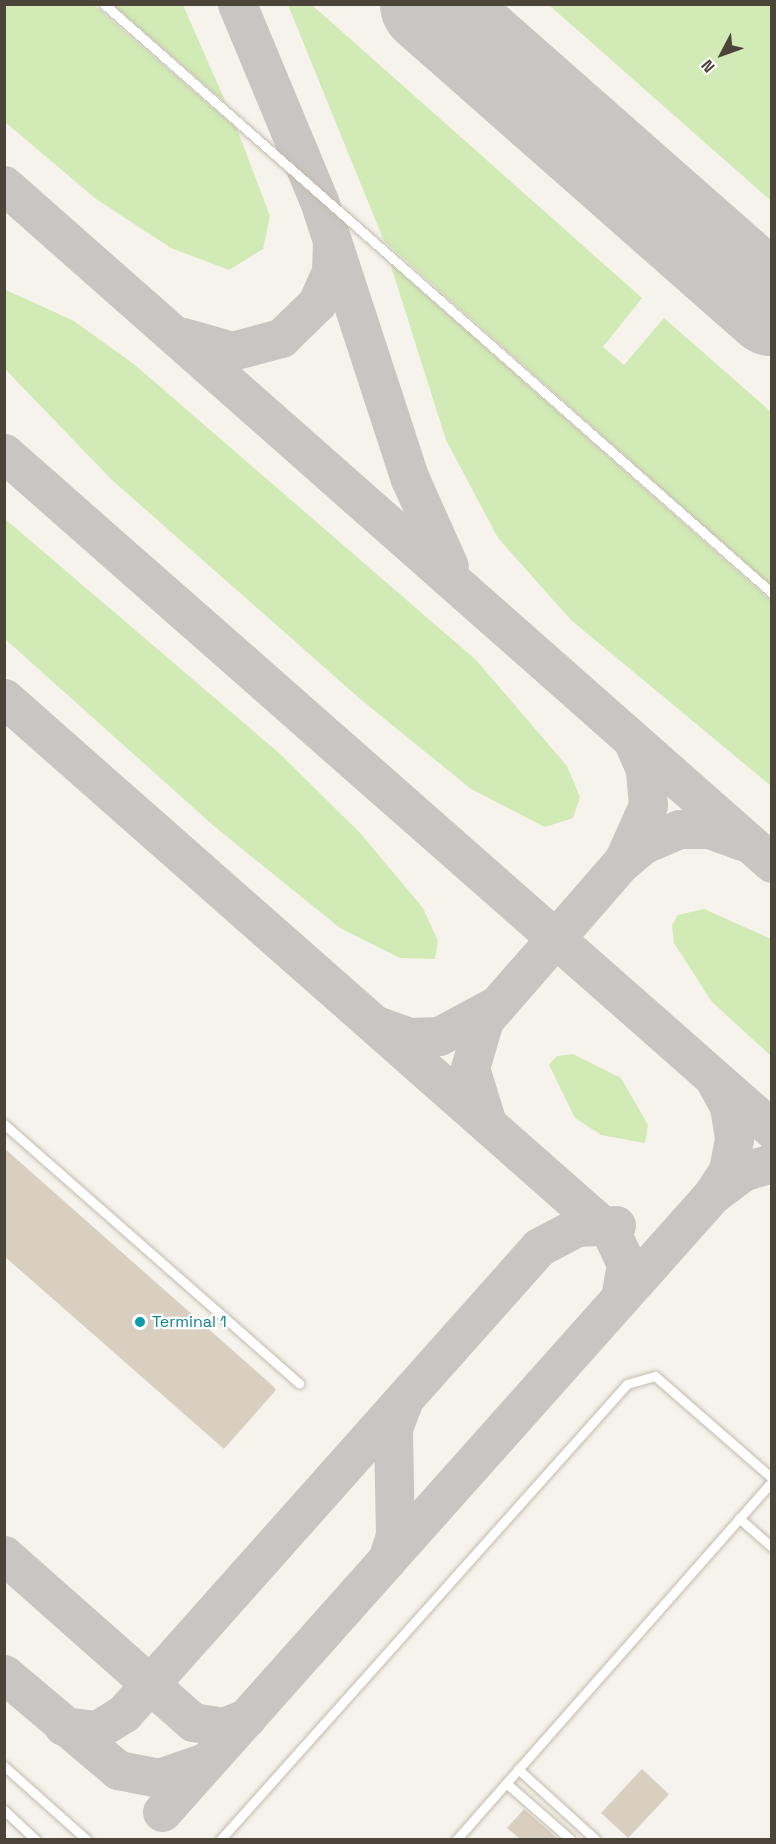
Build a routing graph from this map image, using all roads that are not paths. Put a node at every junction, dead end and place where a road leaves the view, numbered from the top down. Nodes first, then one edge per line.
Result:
1 (104, 4) edge
2 (771, 593) edge
3 (4, 1124) edge
4 (299, 1383) dead end
5 (771, 1479) edge
6 (739, 1518) junction
7 (771, 1547) edge
8 (4, 1766) edge
9 (518, 1769) junction
10 (506, 1783) junction
11 (4, 1810) edge
12 (36, 1839) edge
13 (87, 1839) edge
14 (220, 1839) edge
15 (456, 1839) edge
16 (571, 1839) edge
17 (596, 1839) edge

1 - 2 lane
3 - 4 lane
5 - 6 lane
5 - 14 lane
6 - 7 lane
6 - 9 lane
8 - 13 lane
9 - 10 lane
9 - 17 lane
10 - 15 lane
10 - 16 lane
11 - 12 lane

